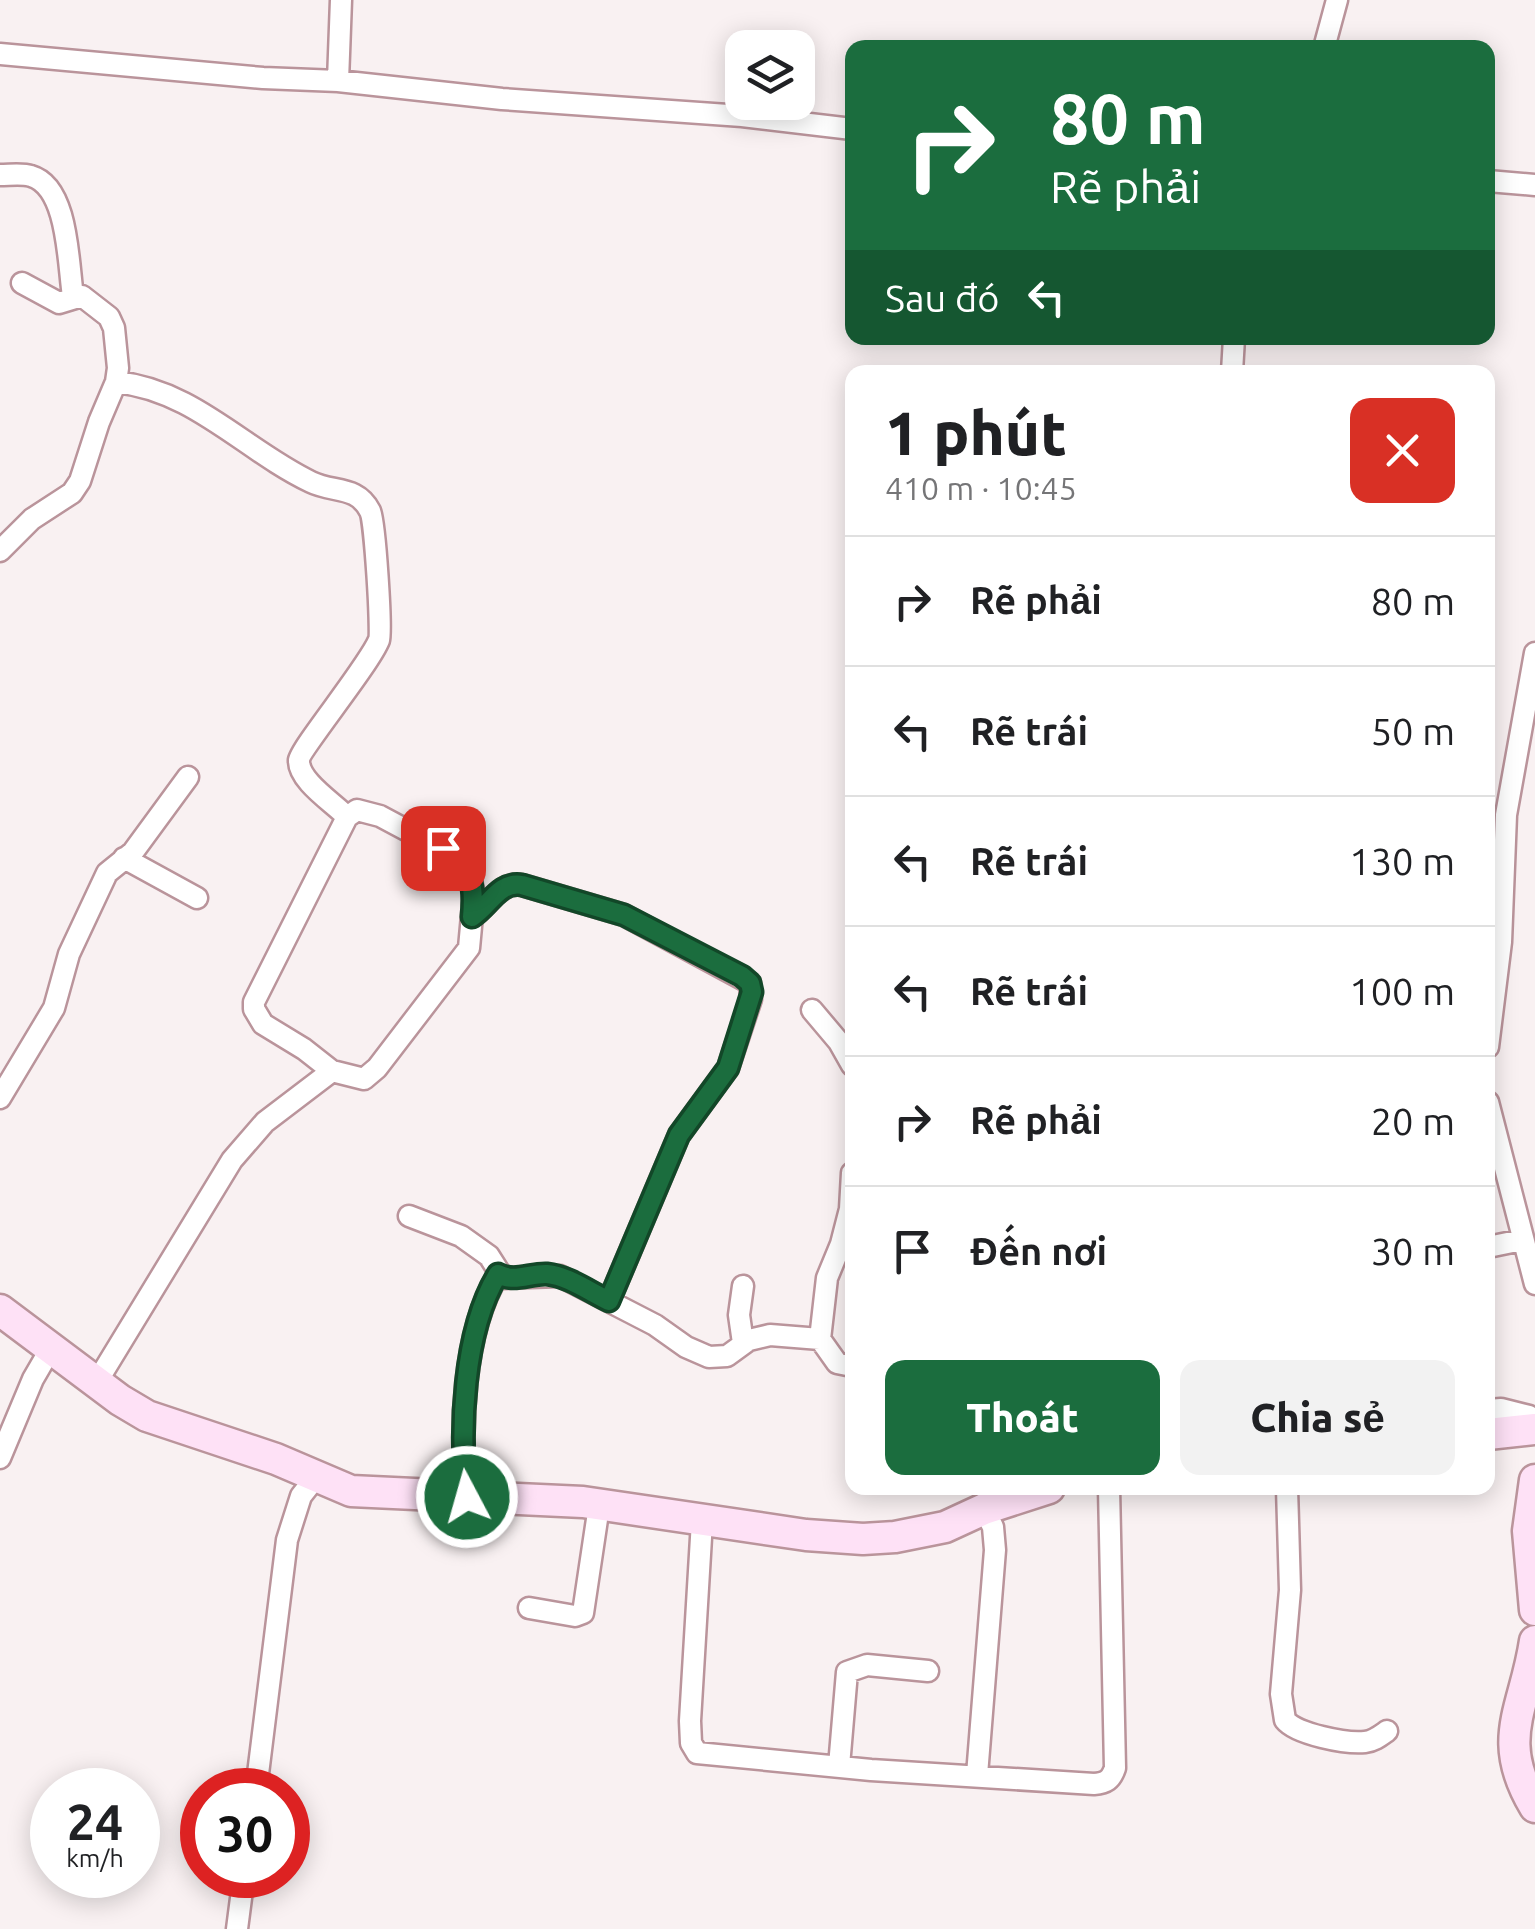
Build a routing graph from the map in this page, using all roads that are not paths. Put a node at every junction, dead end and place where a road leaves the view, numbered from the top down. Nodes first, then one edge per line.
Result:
1 (341, 0) edge
2 (1336, 0) edge
3 (1326, 40) edge
4 (0, 54) edge
5 (338, 81) junction
6 (845, 128) edge
7 (0, 174) edge
8 (1495, 182) edge
9 (1535, 185) edge
10 (22, 283) dead end
11 (73, 296) junction
12 (116, 382) junction
13 (0, 551) edge
14 (1535, 653) edge
15 (188, 778) dead end
16 (347, 817) junction
17 (124, 858) junction
18 (197, 898) dead end
19 (472, 917) junction
20 (1495, 930) edge
21 (812, 1010) dead end
22 (845, 1052) edge
23 (332, 1071) junction
24 (0, 1098) edge
25 (1495, 1130) edge
26 (409, 1216) dead end
27 (845, 1226) edge
28 (1522, 1240) junction
29 (1495, 1246) edge
30 (498, 1274) junction
31 (1535, 1284) edge
32 (743, 1286) dead end
33 (609, 1301) junction
34 (0, 1310) edge
35 (820, 1339) junction
36 (743, 1343) junction
37 (51, 1348) junction
38 (845, 1365) edge
39 (98, 1380) junction
40 (1495, 1410) edge
41 (1534, 1428) edge
42 (1495, 1433) edge
43 (0, 1458) edge
44 (1535, 1480) edge
45 (326, 1482) junction
46 (1027, 1495) edge
47 (1109, 1495) edge
48 (1287, 1495) edge
49 (467, 1497) junction
50 (599, 1506) junction
51 (984, 1509) junction
52 (702, 1521) junction
53 (529, 1608) dead end
54 (1535, 1610) edge
55 (1535, 1641) edge
56 (928, 1671) dead end
57 (1387, 1731) dead end
58 (839, 1766) junction
59 (259, 1768) edge
60 (978, 1775) junction
61 (1535, 1807) edge
62 (241, 1898) edge
63 (237, 1929) edge

1 - 5 street
2 - 3 street
4 - 5 street
5 - 6 street
7 - 11 street
8 - 9 street
10 - 11 street
11 - 12 street
12 - 13 street
12 - 16 street
14 - 20 street
15 - 17 street
16 - 19 street
16 - 23 street
17 - 18 street
17 - 24 street
19 - 23 street
19 - 33 street
21 - 22 street
23 - 39 street
25 - 28 street
26 - 30 street
27 - 35 street
28 - 29 street
28 - 31 street
30 - 33 street
30 - 49 street
32 - 36 street
33 - 36 street
34 - 37 street
35 - 36 street
35 - 38 street
37 - 39 street
37 - 43 street
39 - 45 street
40 - 41 street
41 - 42 street
44 - 54 street
45 - 49 street
45 - 59 street
46 - 51 street
47 - 60 street
48 - 57 street
49 - 50 street
50 - 52 street
50 - 53 street
51 - 52 street
51 - 60 street
52 - 58 street
55 - 61 street
56 - 58 street
58 - 60 street
62 - 63 street

